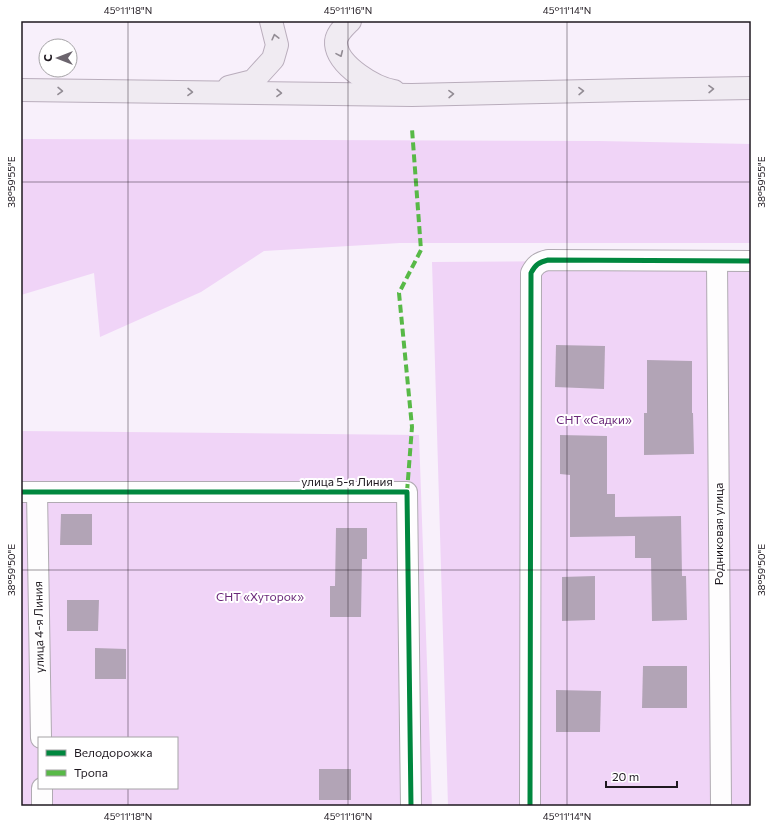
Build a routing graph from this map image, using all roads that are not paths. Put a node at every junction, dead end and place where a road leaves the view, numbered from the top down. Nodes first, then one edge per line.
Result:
1 (271, 21) edge
2 (350, 21) edge
3 (751, 88) edge
4 (21, 90) edge
5 (212, 92) junction
6 (412, 95) junction
7 (717, 261) junction
8 (751, 261) edge
9 (29, 492) edge
10 (41, 737) edge
11 (42, 789) edge
12 (42, 806) edge
13 (411, 806) edge
14 (530, 806) edge
15 (721, 806) edge

5 -> 1 main road
2 -> 6 main road
6 -> 3 main road
4 -> 5 main road
5 -> 6 main road
7 - 8 street
7 - 14 street
7 - 15 street, Родниковая улица
9 - 10 street, улица 4-я Линия
9 - 13 street, улица 5-я Линия
11 - 12 street

